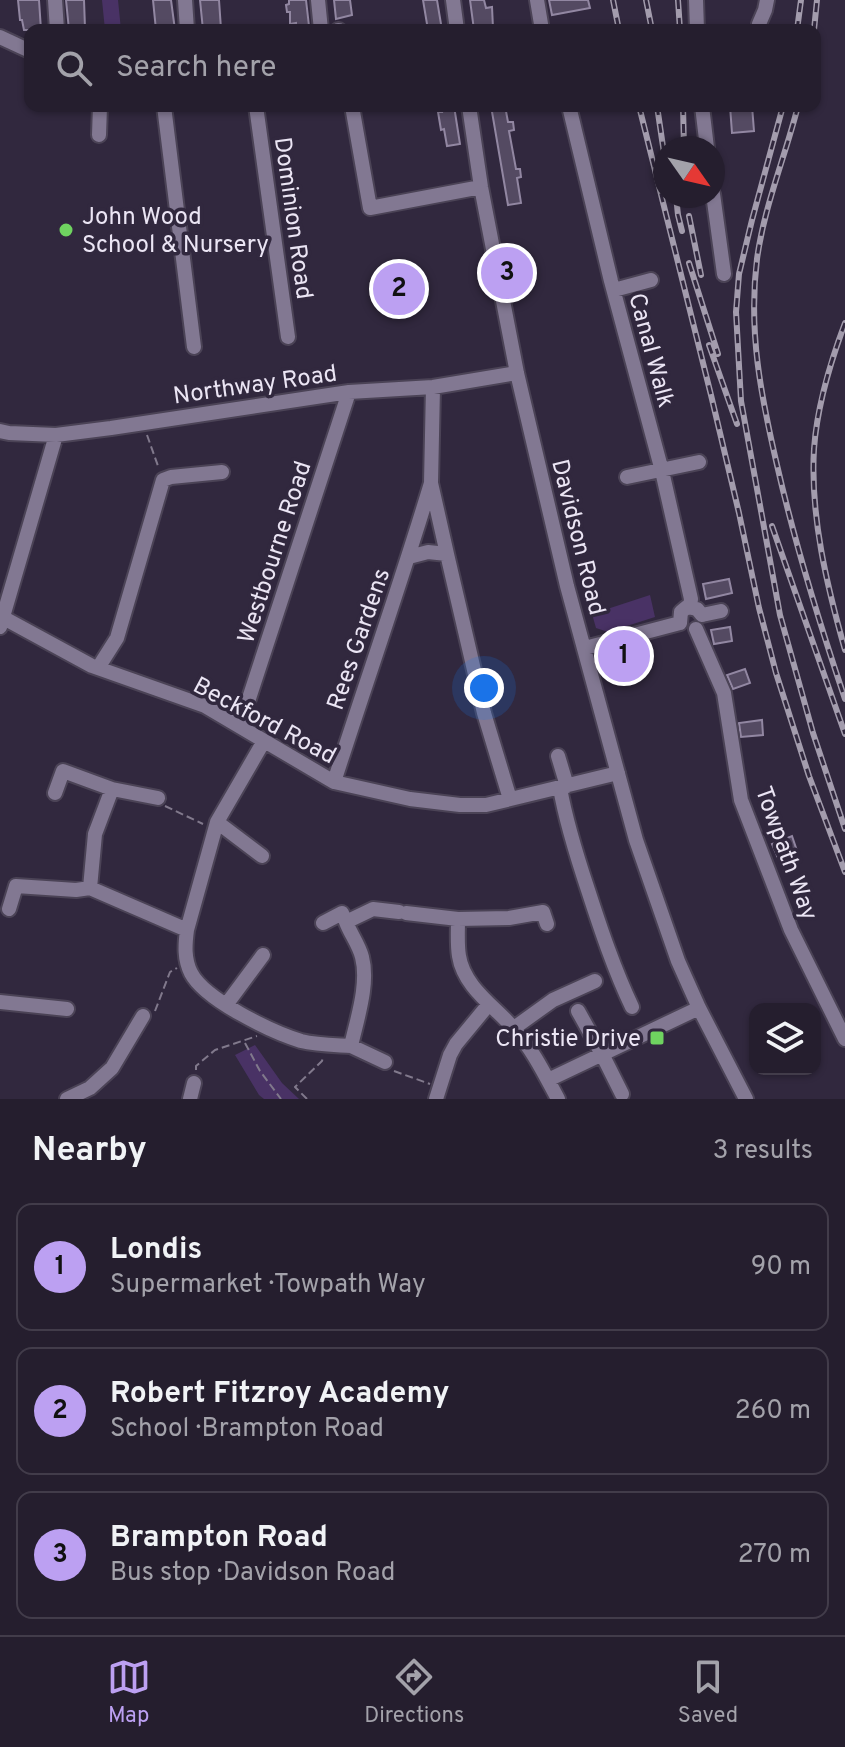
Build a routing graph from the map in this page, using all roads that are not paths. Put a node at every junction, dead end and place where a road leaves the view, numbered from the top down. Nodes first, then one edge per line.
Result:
1 (55, 0) edge
2 (185, 0) edge
3 (318, 0) edge
4 (453, 0) edge
5 (537, 0) edge
6 (696, 0) edge
7 (767, 0) edge
8 (57, 24) edge
9 (187, 24) edge
10 (320, 24) edge
11 (456, 24) edge
12 (541, 24) edge
13 (697, 24) edge
14 (759, 24) dead end
15 (0, 37) edge
16 (24, 48) edge
17 (100, 112) edge
18 (165, 112) edge
19 (257, 112) edge
20 (353, 112) edge
21 (470, 112) edge
22 (570, 112) edge
23 (703, 112) edge
24 (99, 135) dead end
25 (706, 136) edge
26 (481, 187) junction
27 (715, 208) edge
28 (724, 274) dead end
29 (651, 280) dead end
30 (614, 290) junction
31 (288, 337) dead end
32 (194, 347) dead end
33 (517, 373) junction
34 (433, 387) junction
35 (349, 392) junction
36 (0, 431) edge
37 (56, 435) junction
38 (699, 462) dead end
39 (662, 471) junction
40 (222, 472) dead end
41 (627, 477) dead end
42 (431, 483) junction
43 (447, 554) junction
44 (409, 557) junction
45 (721, 611) dead end
46 (696, 617) junction
47 (1, 620) edge
48 (585, 648) junction
49 (98, 668) junction
50 (240, 726) junction
51 (264, 741) junction
52 (558, 756) dead end
53 (618, 773) junction
54 (334, 782) junction
55 (563, 787) junction
56 (112, 789) junction
57 (55, 793) dead end
58 (158, 798) road end
59 (510, 799) junction
60 (216, 826) junction
61 (262, 856) dead end
62 (90, 888) junction
63 (557, 906) dead end
64 (9, 909) dead end
65 (458, 919) junction
66 (346, 922) junction
67 (323, 923) dead end
68 (187, 930) junction
69 (263, 955) dead end
70 (595, 981) dead end
71 (0, 1002) edge
72 (489, 1004) junction
73 (226, 1005) junction
74 (632, 1007) dead end
75 (699, 1008) junction
76 (67, 1009) dead end
77 (578, 1011) dead end
78 (143, 1016) road end
79 (514, 1028) junction
80 (845, 1039) edge
81 (351, 1046) junction
82 (602, 1054) junction
83 (385, 1062) road end
84 (548, 1080) junction
85 (194, 1083) road end
86 (437, 1093) edge
87 (94, 1094) edge
88 (622, 1094) dead end
89 (67, 1099) edge
90 (190, 1099) edge
91 (558, 1099) edge
92 (746, 1099) edge

1 - 8 street
2 - 9 street
3 - 10 street
4 - 11 street
5 - 12 street
6 - 13 street
7 - 14 street
15 - 16 street
17 - 24 street
18 - 32 street
19 - 31 street, Dominion Road
20 - 26 street
21 - 26 street, Davidson Road
22 - 30 street, Canal Walk
23 - 25 street
26 - 33 street, Davidson Road
27 - 28 street
29 - 30 street
30 - 39 street, Canal Walk
33 - 34 street, Northway Road
33 - 48 street, Davidson Road
34 - 35 street, Northway Road
34 - 42 street, Rees Gardens
35 - 37 street, Northway Road
35 - 50 street, Westbourne Road
36 - 37 street, Northway Road
37 - 47 street
38 - 39 street
39 - 41 street
39 - 46 street, Canal Walk
40 - 49 street
42 - 43 street, Rees Gardens
42 - 44 street, Rees Gardens
43 - 44 street, Rees Gardens
43 - 59 street, Rees Gardens
44 - 54 street, Rees Gardens
45 - 46 street
46 - 48 street
46 - 80 street, Towpath Way
47 - 49 street, Beckford Road
48 - 53 street, Davidson Road
49 - 50 street, Beckford Road
50 - 51 street, Beckford Road
51 - 54 street, Beckford Road
51 - 60 street
52 - 55 street
53 - 55 street, Beckford Road
53 - 75 street, Davidson Road
54 - 59 street, Beckford Road
55 - 59 street, Beckford Road
55 - 74 street
56 - 57 street
56 - 58 street
56 - 62 street
60 - 61 street
60 - 68 street
62 - 64 street
62 - 68 street
63 - 65 street
65 - 66 street
65 - 72 street
66 - 67 street
66 - 81 street
68 - 73 street
69 - 73 street
70 - 79 street
71 - 76 street
72 - 79 street
72 - 86 street
73 - 81 street
75 - 82 street
75 - 92 street, Davidson Road
77 - 82 street
78 - 87 street
79 - 84 street
81 - 83 street
82 - 84 street
82 - 88 street
84 - 91 street
85 - 90 street
87 - 89 street

